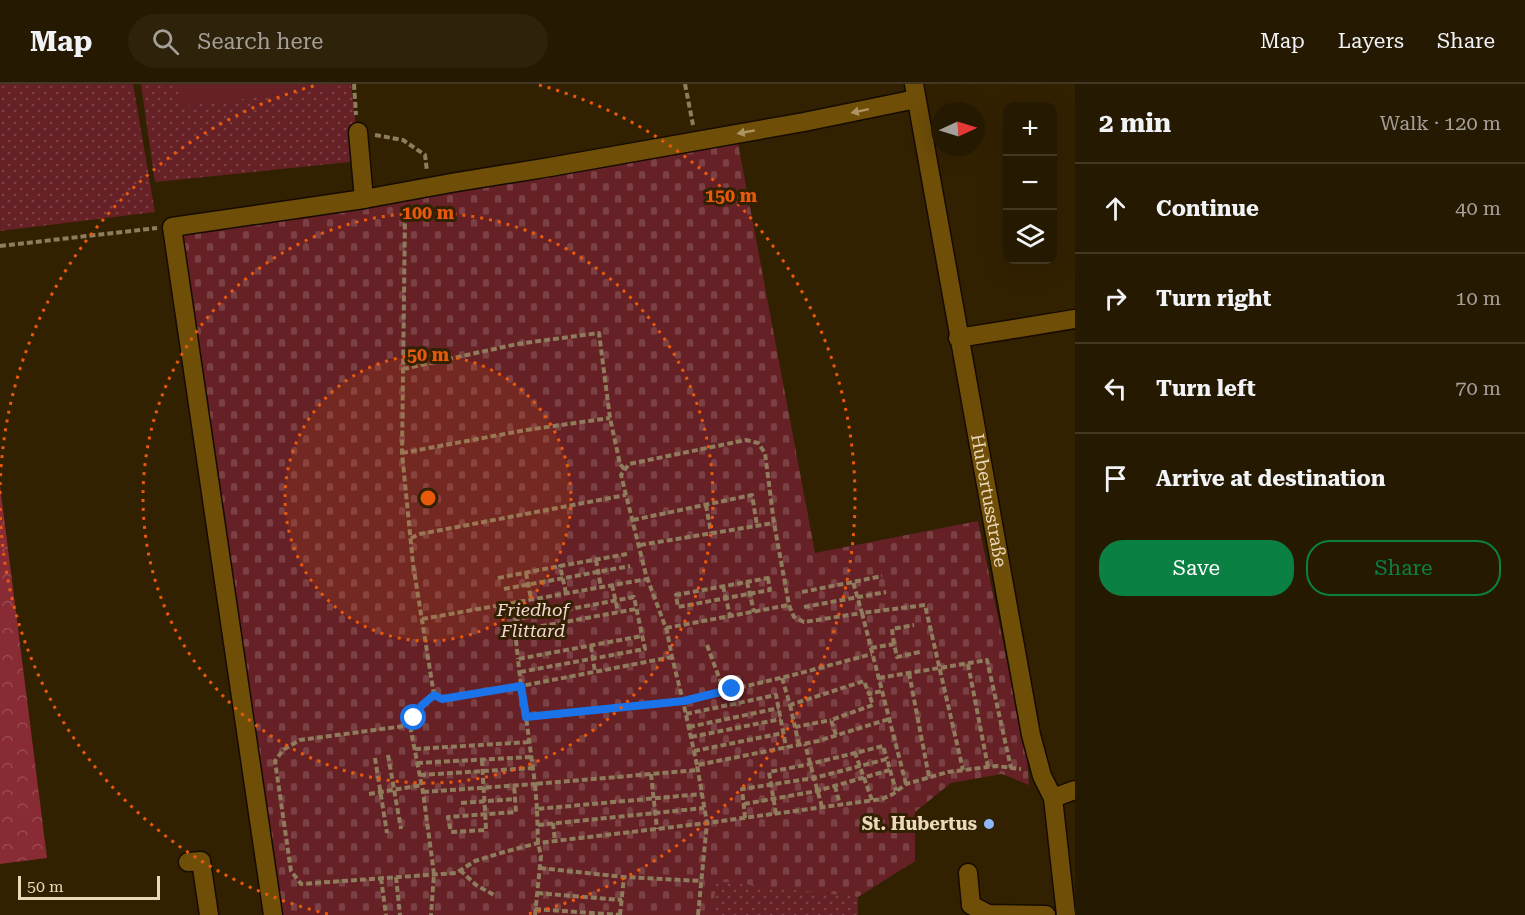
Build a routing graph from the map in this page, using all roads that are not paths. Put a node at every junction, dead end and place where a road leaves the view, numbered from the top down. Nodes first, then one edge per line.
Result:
1 (915, 92) edge
2 (358, 132) road end
3 (364, 199) junction
4 (1075, 319) edge
5 (958, 338) junction
6 (1075, 790) edge
7 (1053, 798) junction
8 (188, 862) dead end
9 (968, 873) dead end
10 (209, 915) edge
11 (273, 915) edge
12 (1046, 915) edge
13 (1066, 915) edge

1 -> 3 street
1 - 5 street, Hubertusstraße
2 - 3 street
3 - 11 street
4 - 5 street
5 - 7 street, Hubertusstraße
6 - 7 street
7 - 13 street, Hubertusstraße
8 - 10 street
9 - 12 street

